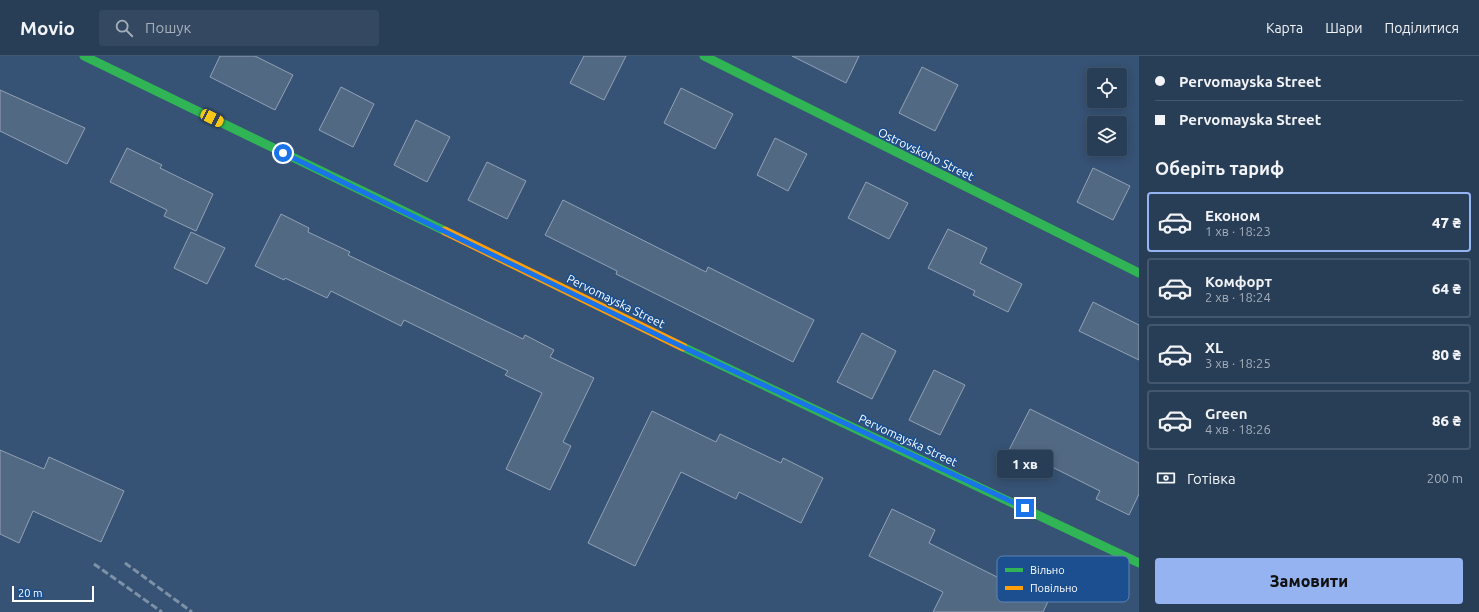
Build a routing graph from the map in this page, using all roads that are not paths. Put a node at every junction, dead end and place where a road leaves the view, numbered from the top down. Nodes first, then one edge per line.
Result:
1 (84, 56) edge
2 (704, 56) edge
3 (1139, 273) edge
4 (1124, 556) edge
5 (1129, 558) edge
6 (1139, 563) edge

1 - 4 street, Pervomayska Street
2 - 3 street, Ostrovskoho Street
5 - 6 street, Pervomayska Street

